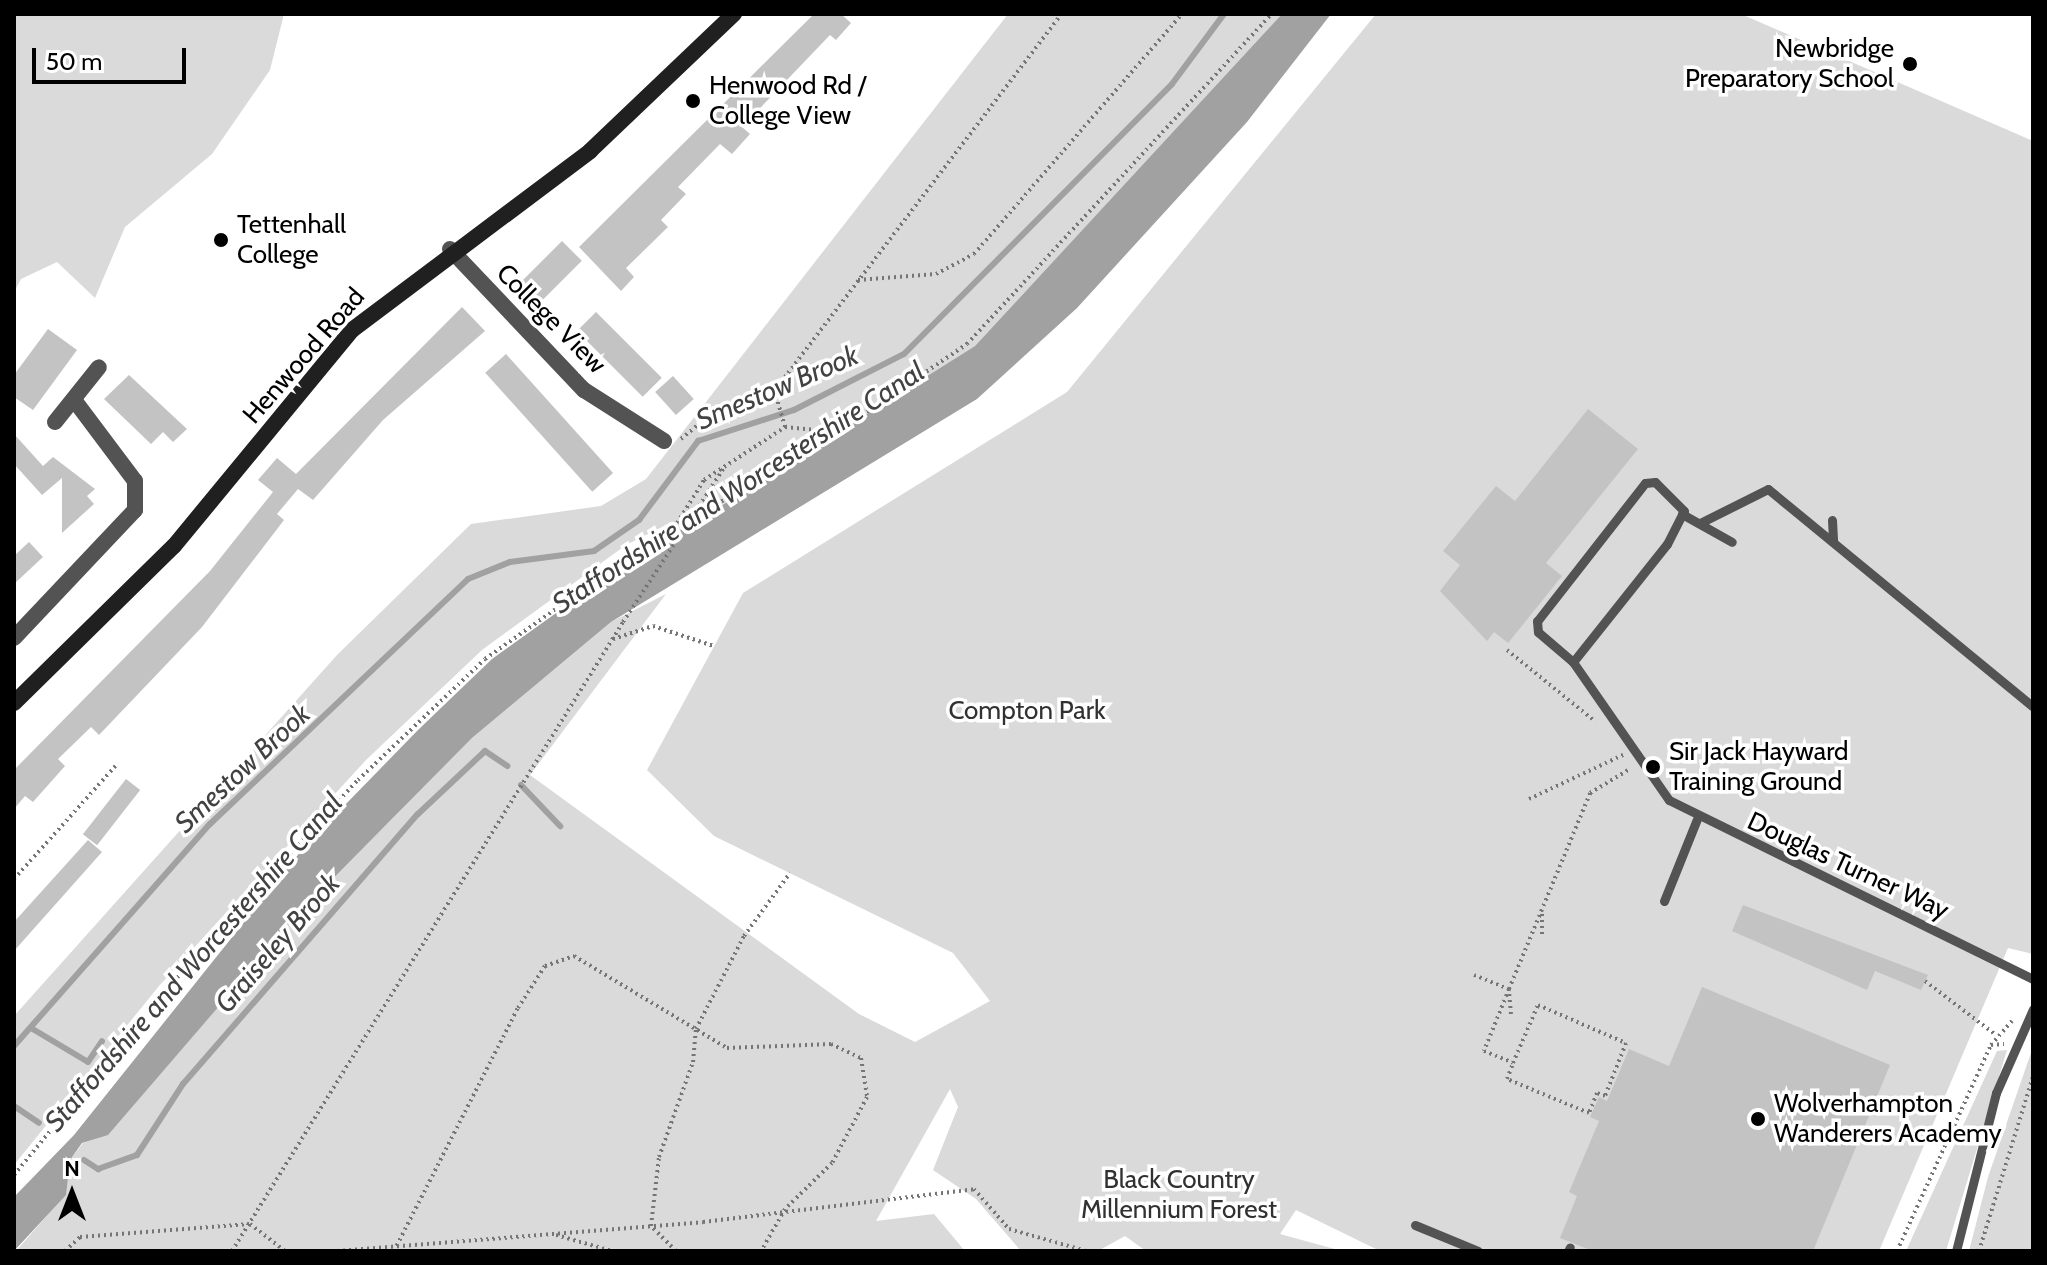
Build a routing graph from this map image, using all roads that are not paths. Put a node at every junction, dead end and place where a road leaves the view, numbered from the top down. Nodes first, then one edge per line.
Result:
1 (734, 14) edge
2 (450, 249) junction
3 (99, 367) dead end
4 (75, 401) junction
5 (55, 422) dead end
6 (664, 441) road end
7 (1682, 514) junction
8 (1832, 520) dead end
9 (1700, 523) junction
10 (1833, 541) junction
11 (1732, 542) dead end
12 (14, 638) edge
13 (1573, 662) junction
14 (14, 703) edge
15 (2033, 707) edge
16 (1697, 819) junction
17 (1664, 901) dead end
18 (2033, 979) edge
19 (2033, 1009) edge
20 (1415, 1225) dead end
21 (1478, 1251) edge
22 (1956, 1251) edge

1 - 2 main road, Henwood Road
2 - 6 street, College View
2 - 14 main road, Henwood Road
3 - 4 street
4 - 5 street
4 - 12 street
7 - 9 lane
7 - 13 lane
7 - 13 lane, Douglas Turner Way
8 - 10 lane
9 - 10 lane
9 - 11 lane
10 - 15 lane
13 - 16 lane, Douglas Turner Way
16 - 17 lane
16 - 18 lane, Douglas Turner Way
19 - 22 lane
20 - 21 lane

